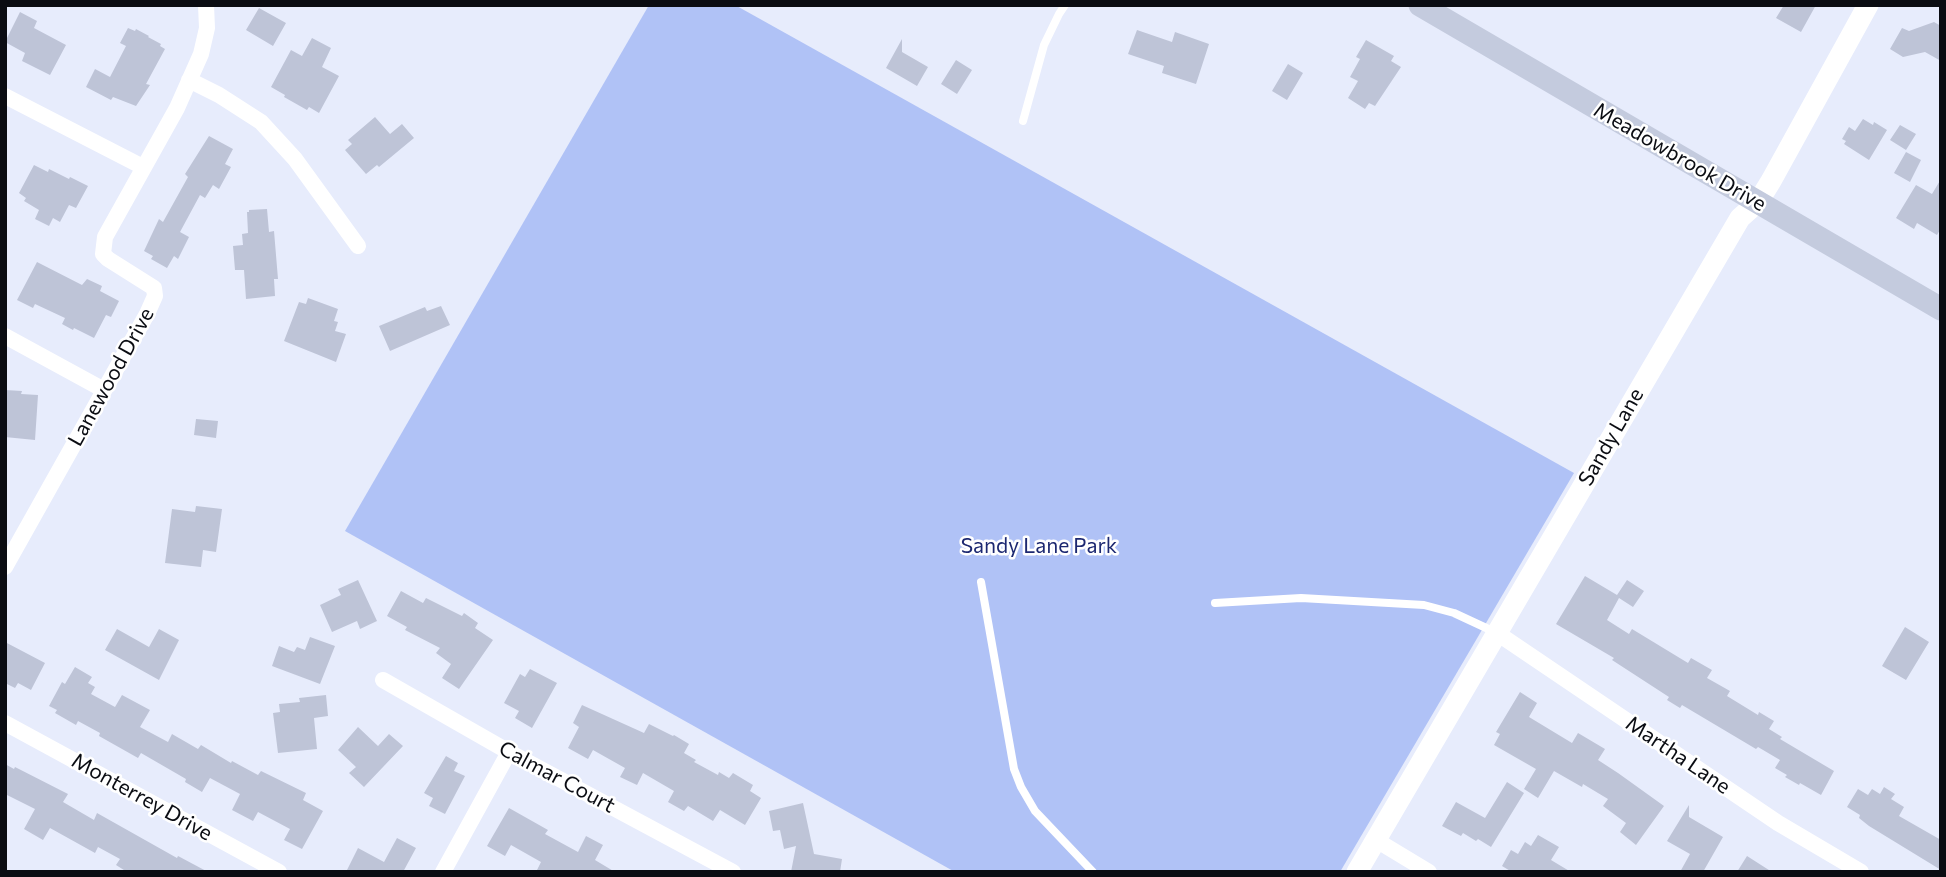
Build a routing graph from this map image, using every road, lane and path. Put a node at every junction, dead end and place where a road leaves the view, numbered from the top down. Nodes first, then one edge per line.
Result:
1 (206, 5) edge
2 (1065, 5) edge
3 (1420, 5) edge
4 (1868, 5) edge
5 (189, 80) junction
6 (5, 96) edge
7 (1023, 121) dead end
8 (143, 167) junction
9 (1758, 202) junction
10 (358, 246) dead end
11 (1941, 309) edge
12 (5, 336) edge
13 (104, 390) junction
14 (5, 567) edge
15 (981, 582) dead end
16 (1215, 603) dead end
17 (1497, 633) junction
18 (383, 680) dead end
19 (5, 723) edge
20 (509, 752) junction
21 (1376, 840) junction
22 (279, 872) edge
23 (443, 872) edge
24 (733, 872) edge
25 (1093, 872) edge
26 (1357, 872) edge
27 (1430, 872) edge
28 (1861, 872) edge

1 - 5 street
2 - 7 lane
3 - 9 main road, Meadowbrook Drive
4 - 9 street, Sandy Lane
5 - 8 street
5 - 10 street
6 - 8 street
8 - 13 street, Lanewood Drive
9 - 11 main road, Meadowbrook Drive
9 - 17 street, Sandy Lane
12 - 13 street
13 - 14 street, Lanewood Drive
15 - 25 lane
16 - 17 lane
17 - 21 street, Sandy Lane
17 - 28 street, Martha Lane
18 - 20 street, Calmar Court
19 - 22 street, Monterrey Drive
20 - 23 street
20 - 24 street, Calmar Court
21 - 26 street, Sandy Lane
21 - 27 street

